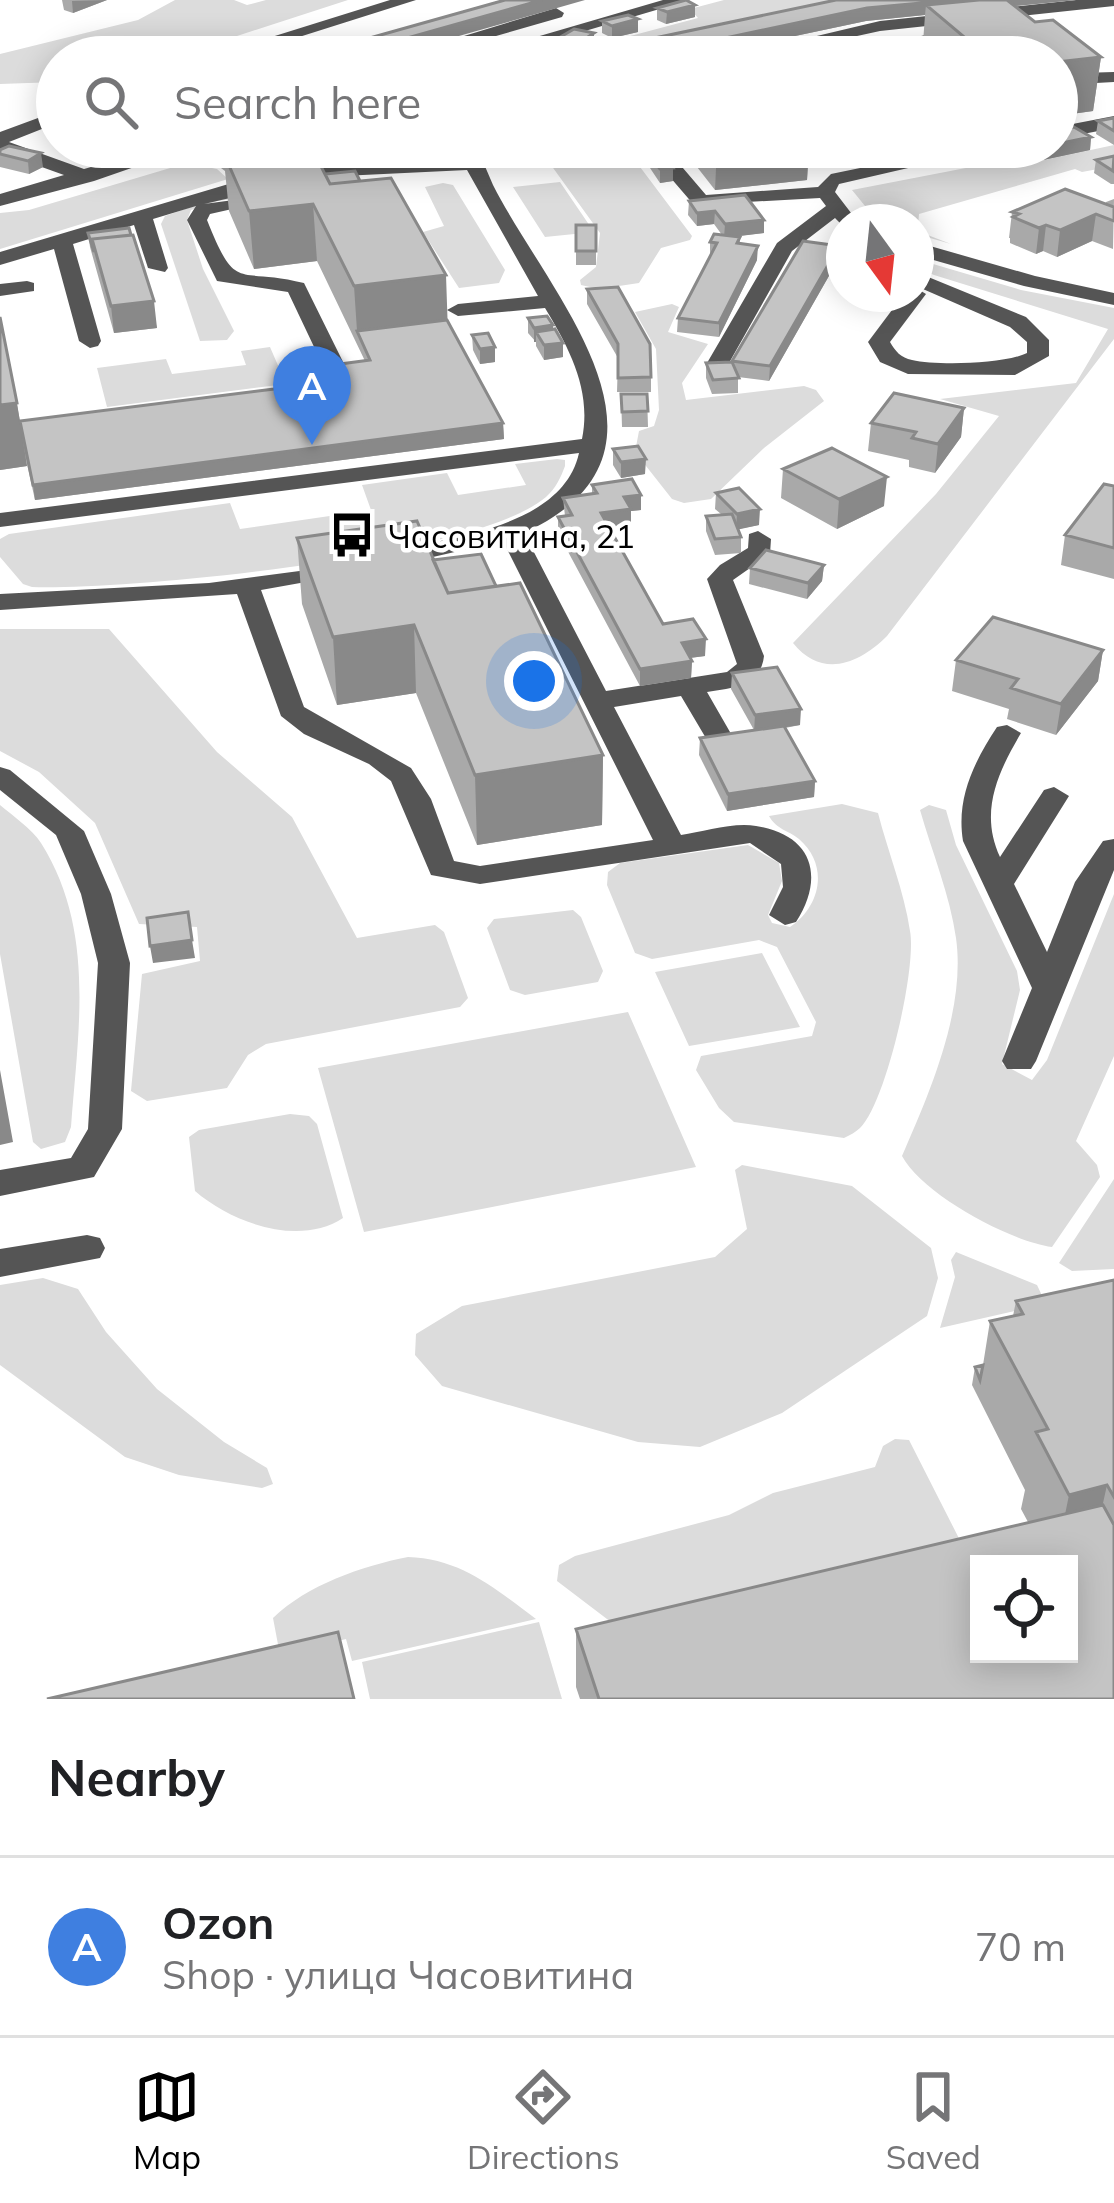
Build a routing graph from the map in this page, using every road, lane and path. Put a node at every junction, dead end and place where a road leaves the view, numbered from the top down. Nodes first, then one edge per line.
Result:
1 (409, 0) edge
2 (682, 0) edge
3 (1114, 1) edge
4 (582, 5) dead end
5 (1114, 16) edge
6 (841, 34) junction
7 (288, 36) edge
8 (476, 36) edge
9 (559, 36) edge
10 (832, 36) edge
11 (845, 36) edge
12 (966, 36) edge
13 (1114, 77) edge
14 (1078, 80) edge
15 (1114, 122) edge
16 (36, 126) edge
17 (1078, 130) edge
18 (0, 142) edge
19 (36, 156) edge
20 (65, 168) edge
21 (115, 168) edge
22 (391, 168) edge
23 (432, 168) edge
24 (481, 168) edge
25 (673, 168) edge
26 (848, 168) edge
27 (87, 177) junction
28 (0, 200) edge
29 (839, 204) edge
30 (826, 211) edge
31 (141, 214) junction
32 (826, 222) edge
33 (62, 242) junction
34 (934, 253) edge
35 (0, 259) edge
36 (158, 268) dead end
37 (26, 287) dead end
38 (917, 287) edge
39 (0, 290) edge
40 (1114, 299) edge
41 (550, 301) junction
42 (458, 310) dead end
43 (90, 341) dead end
44 (718, 363) edge
45 (336, 370) edge
46 (595, 444) junction
47 (0, 520) edge
48 (510, 530) junction
49 (758, 539) dead end
50 (247, 586) junction
51 (0, 602) edge
52 (690, 686) junction
53 (598, 701) junction
54 (1007, 733) dead end
55 (720, 739) edge
56 (0, 776) edge
57 (1054, 796) dead end
58 (670, 844) junction
59 (1114, 848) edge
60 (998, 884) junction
61 (785, 915) dead end
62 (1048, 988) junction
63 (1019, 1061) dead end
64 (0, 1184) edge
65 (87, 1248) dead end
66 (0, 1263) edge

1 - 7 street
2 - 9 street
3 - 6 street
4 - 8 street
5 - 12 street
6 - 10 street
6 - 11 street
13 - 14 street
15 - 17 street
16 - 18 street
18 - 19 street
20 - 27 street
21 - 27 street
22 - 31 street
23 - 45 street
24 - 41 street
25 - 30 street
26 - 29 street
27 - 28 street
31 - 33 street
31 - 36 street
32 - 44 street
33 - 35 street
33 - 43 street
34 - 40 street
37 - 39 street
38 - 38 street
41 - 42 street
41 - 46 street
46 - 47 street
46 - 48 street
48 - 50 street
48 - 53 street
49 - 52 street
50 - 51 street
50 - 58 street
52 - 53 street
52 - 55 street
53 - 58 street
54 - 60 street
56 - 64 street
57 - 60 street
58 - 61 street
59 - 62 street
60 - 62 street
62 - 63 street
65 - 66 street

